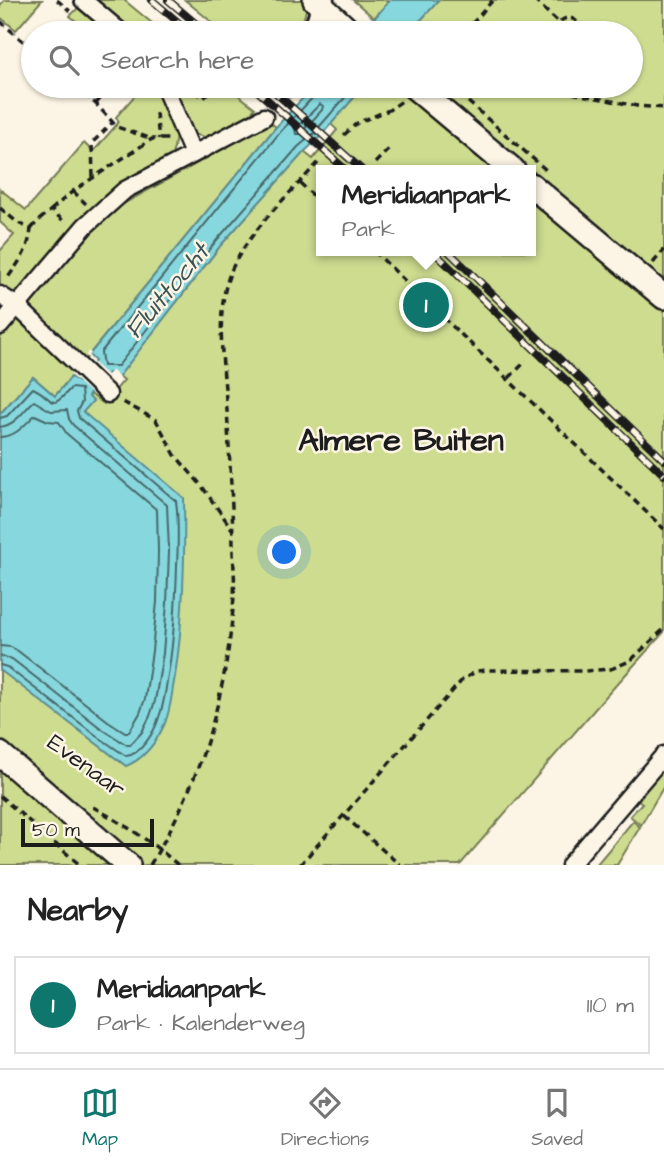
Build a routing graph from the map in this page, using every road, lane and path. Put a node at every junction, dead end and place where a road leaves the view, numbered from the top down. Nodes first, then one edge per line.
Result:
1 (83, 0) edge
2 (493, 0) edge
3 (534, 0) edge
4 (320, 1) edge
5 (573, 19) joint
6 (0, 21) edge
7 (108, 21) edge
8 (314, 21) edge
9 (339, 21) edge
10 (475, 21) edge
11 (558, 21) edge
12 (560, 21) edge
13 (576, 21) edge
14 (21, 39) edge
15 (89, 98) edge
16 (101, 98) edge
17 (169, 98) edge
18 (404, 98) edge
19 (427, 98) edge
20 (603, 98) edge
21 (96, 104) junction
22 (664, 108) edge
23 (264, 117) tunnel mouth
24 (113, 122) junction
25 (344, 135) dead end
26 (152, 139) junction
27 (187, 139) junction
28 (388, 149) dead end
29 (193, 154) junction
30 (375, 163) dead end
31 (316, 165) edge
32 (507, 165) edge
33 (93, 177) junction
34 (300, 183) junction
35 (536, 189) edge
36 (316, 198) edge
37 (0, 208) edge
38 (51, 211) junction
39 (32, 229) junction
40 (78, 234) junction
41 (664, 250) edge
42 (379, 256) edge
43 (653, 263) dead end
44 (1, 290) edge
45 (664, 298) edge
46 (17, 306) junction
47 (0, 326) edge
48 (526, 361) dead end
49 (509, 378) junction
50 (108, 394) joint
51 (664, 529) edge
52 (233, 531) junction
53 (664, 629) edge
54 (0, 754) edge
55 (664, 755) edge
56 (0, 796) edge
57 (86, 803) dead end
58 (343, 816) junction
59 (160, 849) junction
60 (80, 865) edge
61 (128, 865) edge
62 (150, 865) edge
63 (178, 865) edge
64 (300, 865) edge
65 (400, 865) edge
66 (570, 865) edge

1 - 7 street
2 - 10 path
3 - 11 path
4 - 8 street
4 - 9 street
5 - 12 path
5 - 13 path
6 - 14 path
15 - 21 path
16 - 21 path
17 - 27 street
18 - 25 path
19 - 32 street
20 - 22 path
21 - 24 path
23 - 29 street
24 - 26 path
24 - 33 path
26 - 27 path
26 - 33 path
27 - 29 street
28 - 30 path
29 - 40 street
31 - 34 path
33 - 38 path
34 - 36 path
34 - 52 path
35 - 45 street
37 - 39 path
38 - 39 path
38 - 40 path
39 - 44 path
40 - 46 street
41 - 43 path
42 - 49 path
44 - 46 street
46 - 47 street
46 - 50 street
48 - 49 path
49 - 51 path
50 - 52 path
52 - 59 path
53 - 58 path
54 - 61 street, Evenaar
55 - 66 street
56 - 60 path
57 - 59 path, Evenaar
58 - 64 path
58 - 65 path
59 - 62 path
59 - 63 path, Evenaar

